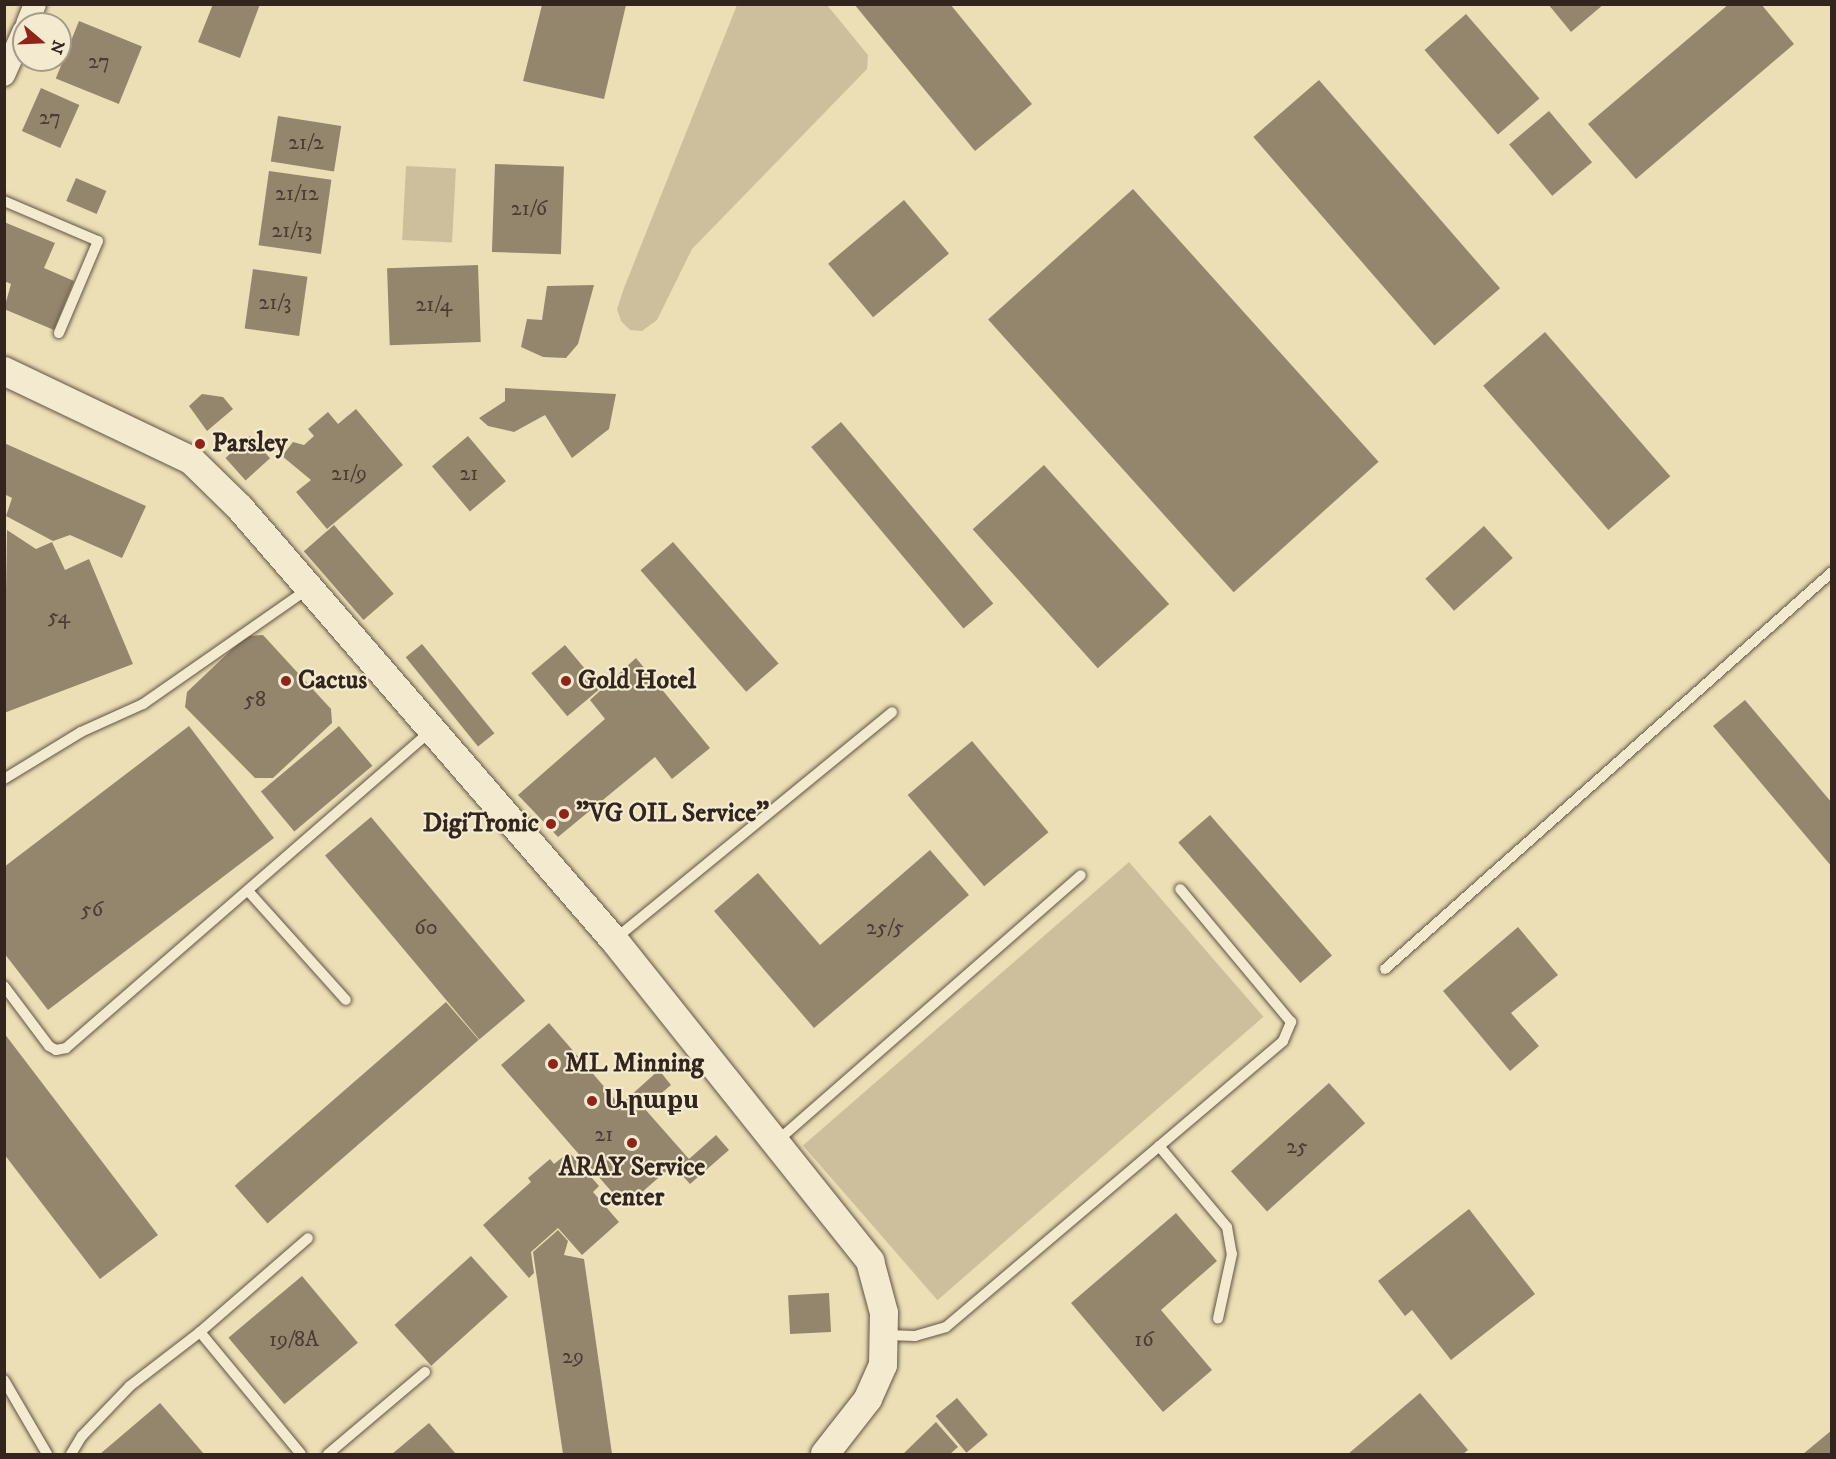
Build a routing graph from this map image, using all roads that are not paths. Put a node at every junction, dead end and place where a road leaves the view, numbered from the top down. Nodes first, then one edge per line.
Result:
1 (12, 57) edge
2 (4, 75) edge
3 (4, 201) edge
4 (59, 333) dead end
5 (4, 371) edge
6 (4, 385) edge
7 (1832, 572) edge
8 (298, 596) junction
9 (892, 712) dead end
10 (424, 737) junction
11 (4, 779) edge
12 (1082, 875) dead end
13 (1180, 889) dead end
14 (249, 892) junction
15 (609, 944) junction
16 (1384, 969) dead end
17 (4, 986) edge
18 (346, 1000) dead end
19 (1159, 1146) junction
20 (770, 1148) junction
21 (308, 1238) dead end
22 (1218, 1319) dead end
23 (200, 1332) junction
24 (880, 1335) junction
25 (425, 1372) dead end
26 (4, 1380) edge
27 (47, 1455) edge
28 (71, 1455) edge
29 (301, 1455) edge
30 (328, 1455) edge
31 (809, 1455) edge
32 (825, 1455) edge

1 - 2 street
3 - 4 lane
5 - 15 street
6 - 8 street
7 - 16 lane
8 - 10 street
8 - 11 lane
9 - 15 lane
10 - 14 lane
10 - 15 street
12 - 20 lane
13 - 19 lane
14 - 17 lane
14 - 18 lane
15 - 20 street
19 - 22 lane
19 - 24 lane
20 - 24 street
21 - 23 lane
23 - 28 lane
23 - 29 lane
24 - 31 street
24 - 32 street
25 - 30 lane
26 - 27 lane

